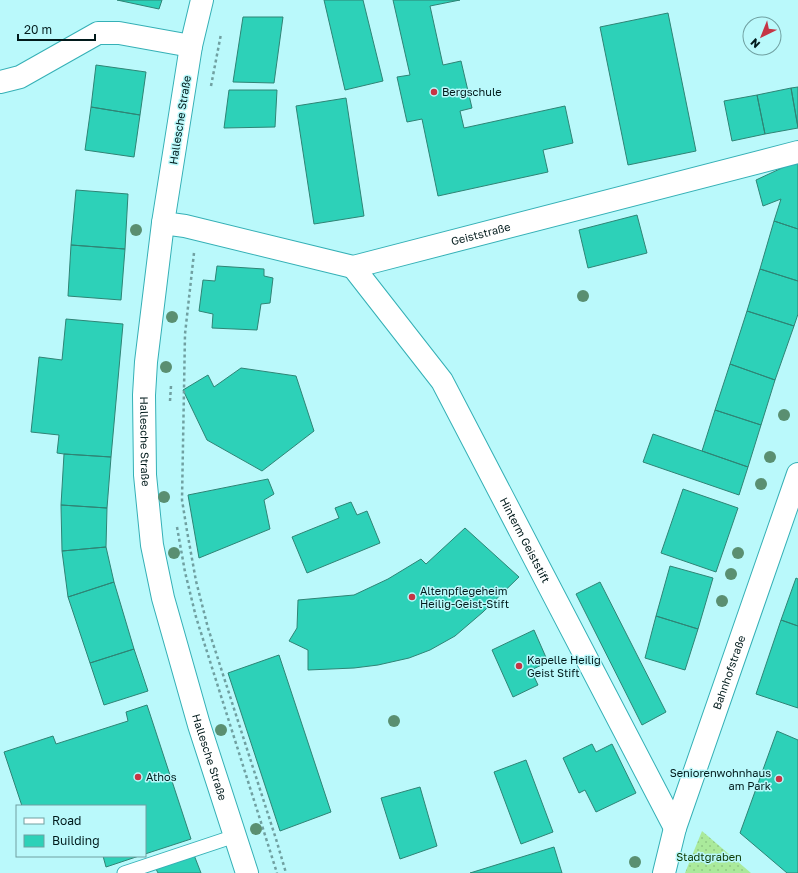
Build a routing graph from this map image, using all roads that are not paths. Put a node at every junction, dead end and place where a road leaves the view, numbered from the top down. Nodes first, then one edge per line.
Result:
1 (202, 0) edge
2 (192, 46) junction
3 (0, 82) edge
4 (798, 152) edge
5 (163, 223) junction
6 (353, 267) junction
7 (798, 474) edge
8 (675, 828) junction
9 (235, 836) junction
10 (124, 873) edge
11 (247, 873) edge
12 (664, 873) edge

1 - 2 street, Hallesche Straße
2 - 3 street
2 - 5 street, Hallesche Straße
4 - 6 street, Geiststraße
5 - 6 street, Geiststraße
5 - 9 street, Hallesche Straße
6 - 8 street, Hinterm Geiststift
7 - 8 street, Bahnhofstraße
8 - 12 street, Bahnhofstraße
9 - 10 lane
9 - 11 street, Hallesche Straße

